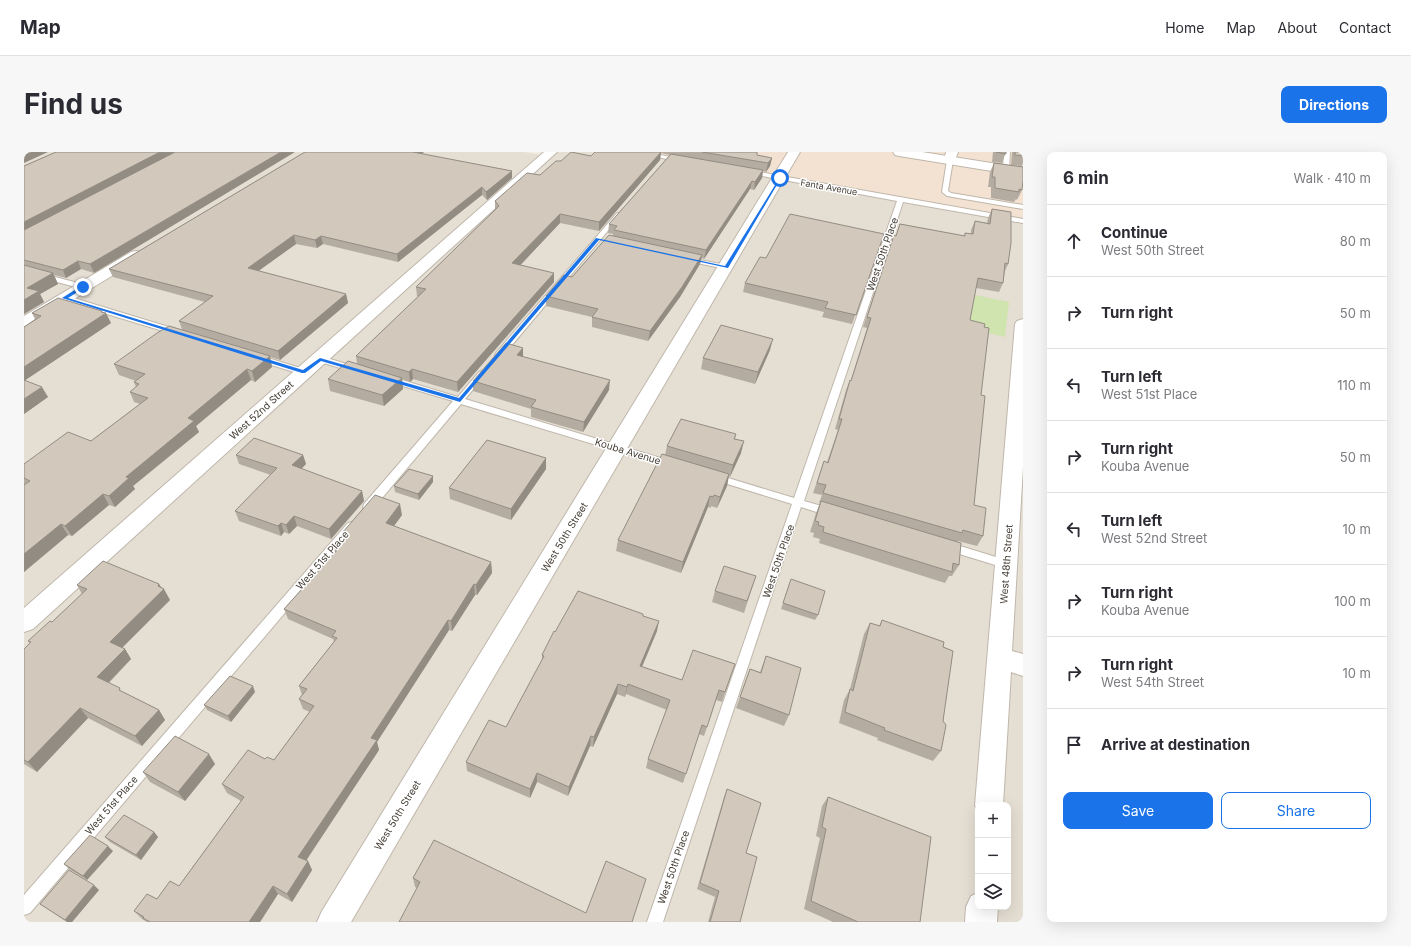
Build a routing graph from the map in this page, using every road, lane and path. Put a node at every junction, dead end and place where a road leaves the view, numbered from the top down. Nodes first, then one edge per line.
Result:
1 (552, 152) edge
2 (635, 152) edge
3 (794, 152) edge
4 (899, 152) edge
5 (1007, 152) edge
6 (951, 156) edge
7 (667, 158) junction
8 (691, 162) edge
9 (657, 169) edge
10 (1006, 169) junction
11 (737, 170) edge
12 (1023, 172) edge
13 (780, 178) junction
14 (901, 199) junction
15 (628, 204) edge
16 (1023, 207) edge
17 (1023, 221) edge
18 (151, 246) edge
19 (683, 258) edge
20 (726, 267) junction
21 (24, 270) edge
22 (83, 287) junction
23 (64, 298) junction
24 (24, 323) edge
25 (1023, 324) edge
26 (187, 336) edge
27 (247, 354) edge
28 (320, 359) junction
29 (304, 372) junction
30 (366, 372) edge
31 (380, 377) edge
32 (460, 400) junction
33 (618, 448) junction
34 (679, 467) edge
35 (702, 473) edge
36 (798, 502) junction
37 (843, 516) edge
38 (934, 543) edge
39 (1005, 564) junction
40 (24, 622) edge
41 (999, 657) junction
42 (1023, 665) edge
43 (989, 802) edge
44 (24, 907) edge
45 (982, 910) edge
46 (333, 922) edge
47 (655, 922) edge
48 (981, 922) edge

1 - 28 street, West 52nd Street
2 - 7 lane
3 - 13 street, West 50th Street
4 - 6 street
5 - 10 lane
6 - 10 street
6 - 16 lane
7 - 8 lane
7 - 9 lane
10 - 12 street
11 - 13 lane, Fanta Avenue
13 - 14 lane, Fanta Avenue
13 - 20 street, West 50th Street
14 - 17 lane, Fanta Avenue
14 - 36 lane, West 50th Place
15 - 32 lane, West 51st Place
18 - 22 street
19 - 20 lane
20 - 33 street, West 50th Street
21 - 22 lane
22 - 23 street
23 - 24 street
23 - 26 lane
25 - 39 street, West 48th Street
27 - 29 lane
28 - 29 street, West 52nd Street
28 - 30 lane
29 - 40 street, West 52nd Street
31 - 32 lane, Kouba Avenue
32 - 33 lane, Kouba Avenue
32 - 44 lane, West 51st Place
33 - 34 lane, Kouba Avenue
33 - 46 street, West 50th Street
35 - 36 lane
36 - 37 lane
36 - 47 lane, West 50th Place
38 - 39 lane
39 - 41 street, West 48th Street
41 - 42 street
41 - 43 street, West 48th Street
45 - 48 street

